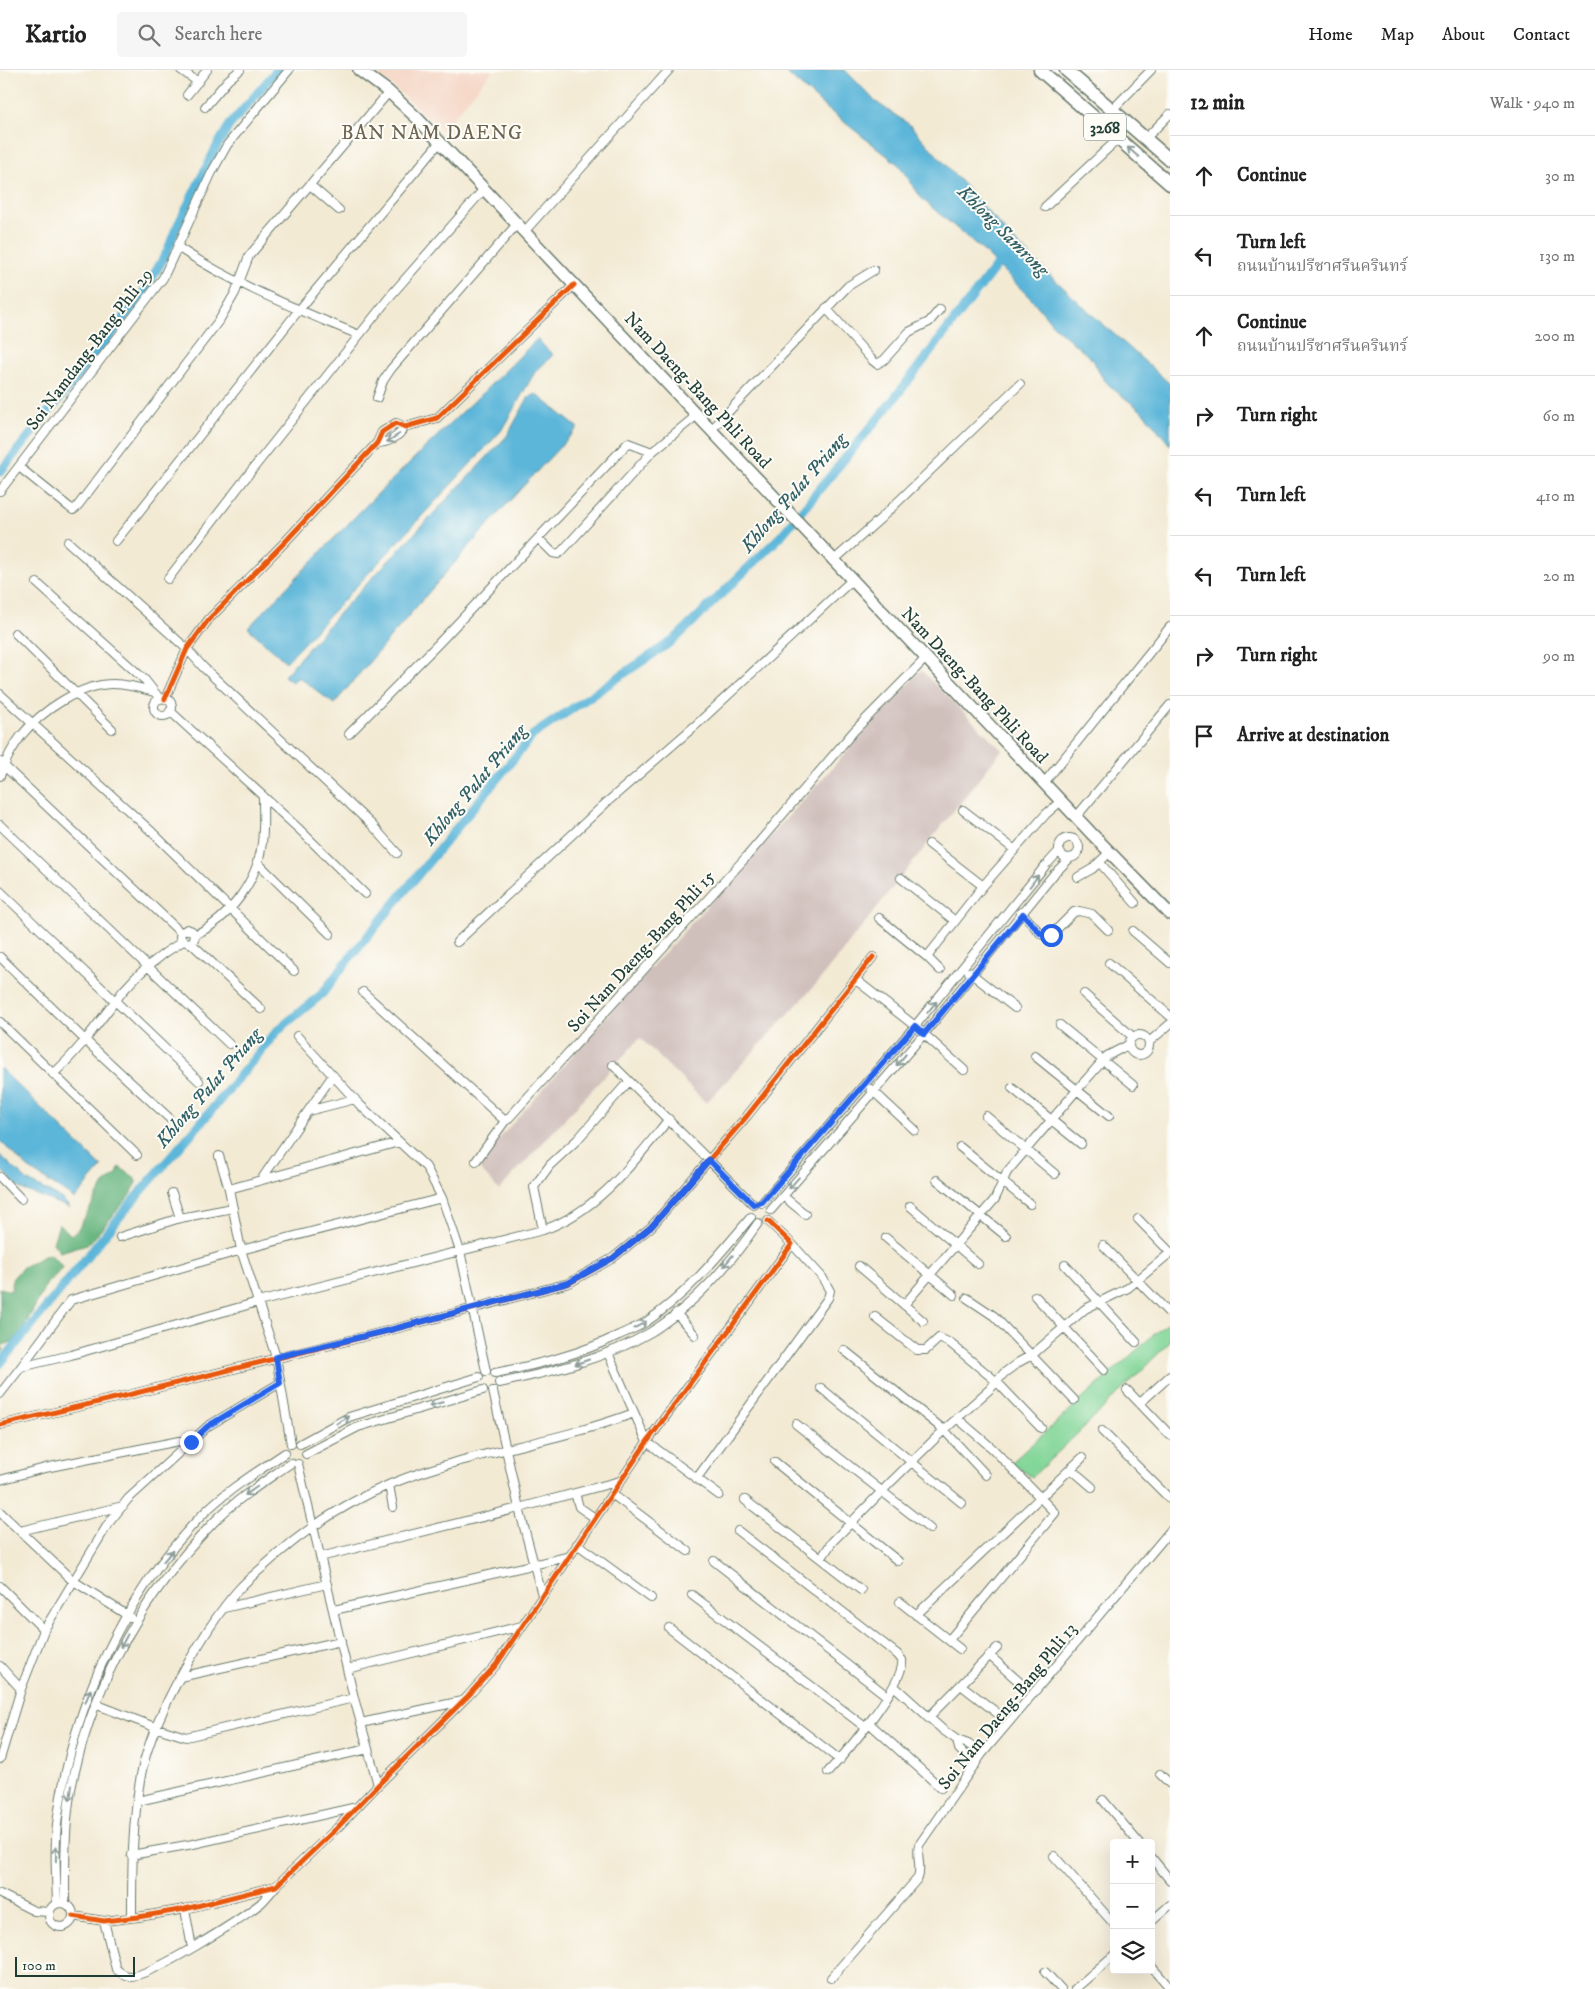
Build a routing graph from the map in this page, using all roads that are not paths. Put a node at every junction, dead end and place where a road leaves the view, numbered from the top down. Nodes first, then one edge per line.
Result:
1 (181, 70) edge
2 (207, 70) edge
3 (240, 70) edge
4 (289, 70) edge
5 (360, 70) edge
6 (669, 70) edge
7 (1040, 70) edge
8 (1066, 70) edge
9 (1151, 70) edge
10 (198, 82) junction
11 (389, 92) junction
12 (187, 95) dead end
13 (205, 107) dead end
14 (1112, 110) junction
15 (1170, 114) edge
16 (1118, 139) junction
17 (1145, 139) junction
18 (440, 142) junction
19 (1170, 160) edge
20 (1170, 184) edge
21 (310, 185) junction
22 (484, 189) junction
23 (1045, 207) dead end
24 (339, 210) dead end
25 (520, 228) junction
26 (179, 248) junction
27 (874, 270) dead end
28 (239, 284) junction
29 (574, 285) junction
30 (826, 308) junction
31 (940, 309) dead end
32 (299, 310) junction
33 (359, 335) junction
34 (1020, 384) dead end
35 (376, 398) dead end
36 (697, 415) junction
37 (711, 430) junction
38 (652, 452) junction
39 (19, 467) junction
40 (0, 490) edge
41 (539, 540) junction
42 (116, 541) dead end
43 (68, 542) dead end
44 (834, 561) junction
45 (168, 579) dead end
46 (852, 580) junction
47 (37, 583) dead end
48 (1170, 627) edge
49 (15, 633) dead end
50 (187, 649) junction
51 (926, 658) junction
52 (154, 692) junction
53 (75, 693) junction
54 (0, 694) edge
55 (163, 699) junction
56 (1170, 705) edge
57 (170, 712) junction
58 (33, 724) junction
59 (112, 729) dead end
60 (349, 734) dead end
61 (2, 764) edge
62 (0, 776) edge
63 (1044, 783) junction
64 (263, 796) junction
65 (1061, 801) junction
66 (963, 810) dead end
67 (1079, 820) junction
68 (0, 824) edge
69 (1092, 834) junction
70 (1070, 837) junction
71 (930, 844) dead end
72 (1080, 846) junction
73 (1015, 850) junction
74 (1059, 851) junction
75 (1110, 852) junction
76 (397, 854) dead end
77 (1070, 858) junction
78 (257, 862) junction
79 (1100, 863) junction
80 (1078, 877) dead end
81 (901, 878) dead end
82 (984, 886) junction
83 (0, 891) edge
84 (365, 894) dead end
85 (1135, 903) dead end
86 (1014, 906) junction
87 (230, 908) junction
88 (1023, 914) junction
89 (1170, 914) edge
90 (878, 918) dead end
91 (955, 921) junction
92 (1108, 930) dead end
93 (1133, 931) dead end
94 (181, 932) junction
95 (330, 934) dead end
96 (194, 935) junction
97 (187, 942) junction
98 (457, 942) dead end
99 (927, 956) junction
100 (0, 957) edge
101 (873, 957) dead end
102 (1110, 963) dead end
103 (1170, 963) edge
104 (148, 966) junction
105 (964, 967) junction
106 (940, 970) dead end
107 (294, 971) dead end
108 (972, 975) junction
109 (856, 980) junction
110 (363, 992) dead end
111 (1084, 994) dead end
112 (115, 1002) junction
113 (1014, 1008) dead end
114 (262, 1009) dead end
115 (1170, 1016) edge
116 (0, 1022) edge
117 (1170, 1024) edge
118 (1060, 1025) dead end
119 (915, 1026) junction
120 (924, 1034) junction
121 (297, 1036) dead end
122 (1132, 1036) junction
123 (86, 1041) junction
124 (1148, 1042) junction
125 (229, 1044) dead end
126 (1128, 1045) junction
127 (1036, 1056) dead end
128 (1103, 1060) junction
129 (613, 1065) dead end
130 (964, 1070) dead end
131 (53, 1074) junction
132 (333, 1075) junction
133 (629, 1080) junction
134 (199, 1081) dead end
135 (866, 1084) junction
136 (1133, 1085) dead end
137 (1012, 1088) dead end
138 (1077, 1090) junction
139 (875, 1092) junction
140 (355, 1099) junction
141 (308, 1111) junction
142 (986, 1116) dead end
143 (1109, 1116) dead end
144 (168, 1117) dead end
145 (669, 1119) junction
146 (1052, 1120) junction
147 (505, 1121) junction
148 (915, 1130) dead end
149 (399, 1142) junction
150 (1081, 1144) dead end
151 (960, 1147) dead end
152 (1026, 1150) junction
153 (138, 1154) dead end
154 (219, 1156) dead end
155 (709, 1160) junction
156 (476, 1161) dead end
157 (1055, 1174) dead end
158 (0, 1178) edge
159 (261, 1180) junction
160 (937, 1180) dead end
161 (1002, 1181) junction
162 (229, 1189) junction
163 (172, 1193) dead end
164 (783, 1196) junction
165 (442, 1198) junction
166 (21, 1199) dead end
167 (758, 1204) junction
168 (1030, 1204) dead end
169 (910, 1206) dead end
170 (233, 1208) junction
171 (771, 1210) junction
172 (805, 1214) dead end
173 (981, 1215) junction
174 (751, 1217) junction
175 (180, 1218) junction
176 (1138, 1220) dead end
177 (768, 1221) junction
178 (758, 1223) junction
179 (543, 1230) junction
180 (1006, 1236) dead end
181 (120, 1237) dead end
182 (886, 1238) dead end
183 (792, 1244) junction
184 (955, 1244) junction
185 (1103, 1245) dead end
186 (241, 1250) junction
187 (460, 1251) junction
188 (1170, 1252) edge
189 (978, 1264) dead end
190 (1065, 1265) dead end
191 (859, 1266) dead end
192 (929, 1275) junction
193 (1137, 1282) junction
194 (954, 1295) dead end
195 (1034, 1296) dead end
196 (966, 1298) dead end
197 (258, 1302) junction
198 (1099, 1302) junction
199 (904, 1305) junction
200 (472, 1308) junction
201 (1168, 1312) dead end
202 (676, 1313) junction
203 (875, 1317) dead end
204 (923, 1321) dead end
205 (1063, 1328) junction
206 (695, 1335) dead end
207 (1136, 1342) dead end
208 (844, 1350) dead end
209 (608, 1353) junction
210 (1032, 1355) junction
211 (276, 1357) junction
212 (20, 1367) junction
213 (1104, 1370) dead end
214 (486, 1371) junction
215 (495, 1373) junction
216 (1170, 1376) edge
217 (479, 1378) junction
218 (996, 1382) junction
219 (280, 1383) junction
220 (499, 1383) junction
221 (821, 1388) dead end
222 (483, 1390) junction
223 (1127, 1390) dead end
224 (493, 1391) junction
225 (0, 1394) edge
226 (1074, 1400) dead end
227 (1140, 1403) junction
228 (634, 1413) junction
229 (958, 1418) junction
230 (796, 1424) dead end
231 (0, 1425) edge
232 (1042, 1428) dead end
233 (944, 1430) junction
234 (1102, 1432) dead end
235 (1170, 1435) edge
236 (191, 1442) junction
237 (646, 1442) junction
238 (291, 1444) junction
239 (300, 1444) junction
240 (506, 1450) junction
241 (285, 1453) junction
242 (306, 1454) junction
243 (1082, 1458) dead end
244 (912, 1461) junction
245 (775, 1462) dead end
246 (294, 1464) junction
247 (1071, 1469) junction
248 (986, 1475) dead end
249 (697, 1478) junction
250 (0, 1480) edge
251 (620, 1480) junction
252 (388, 1485) junction
253 (1092, 1487) dead end
254 (881, 1492) junction
255 (575, 1493) junction
256 (612, 1494) junction
257 (719, 1495) dead end
258 (1040, 1497) junction
259 (1170, 1499) edge
260 (745, 1500) dead end
261 (962, 1503) dead end
262 (123, 1506) junction
263 (393, 1507) dead end
264 (519, 1508) junction
265 (0, 1512) edge
266 (596, 1518) junction
267 (852, 1522) junction
268 (312, 1526) junction
269 (930, 1529) dead end
270 (20, 1531) junction
271 (738, 1531) dead end
272 (1170, 1531) edge
273 (577, 1544) junction
274 (688, 1551) dead end
275 (320, 1557) junction
276 (567, 1557) junction
277 (821, 1559) junction
278 (714, 1561) dead end
279 (898, 1561) dead end
280 (534, 1564) junction
281 (72, 1580) junction
282 (326, 1584) junction
283 (0, 1586) edge
284 (861, 1590) dead end
285 (542, 1595) junction
286 (692, 1596) dead end
287 (651, 1598) dead end
288 (900, 1602) dead end
289 (224, 1608) junction
290 (334, 1610) junction
291 (126, 1615) junction
292 (916, 1615) junction
293 (135, 1621) junction
294 (522, 1626) junction
295 (669, 1628) dead end
296 (44, 1630) junction
297 (948, 1640) junction
298 (341, 1641) junction
299 (996, 1648) dead end
300 (960, 1649) dead end
301 (990, 1656) junction
302 (0, 1666) edge
303 (347, 1669) junction
304 (180, 1677) junction
305 (961, 1685) junction
306 (894, 1686) junction
307 (1024, 1686) dead end
308 (21, 1688) junction
309 (887, 1696) junction
310 (354, 1698) junction
311 (463, 1701) junction
312 (94, 1704) junction
313 (1001, 1716) dead end
314 (928, 1718) junction
315 (361, 1723) junction
316 (867, 1725) junction
317 (156, 1728) junction
318 (957, 1740) junction
319 (1, 1744) edge
320 (368, 1749) junction
321 (982, 1754) junction
322 (0, 1759) edge
323 (840, 1760) junction
324 (975, 1764) junction
325 (828, 1772) dead end
326 (1160, 1774) dead end
327 (1170, 1784) edge
328 (378, 1785) junction
329 (941, 1788) dead end
330 (1103, 1800) dead end
331 (138, 1801) junction
332 (357, 1807) junction
333 (1136, 1839) edge
334 (131, 1855) junction
335 (1054, 1856) dead end
336 (1155, 1862) edge
337 (1170, 1880) edge
338 (276, 1886) junction
339 (0, 1894) edge
340 (61, 1903) junction
341 (1170, 1905) edge
342 (185, 1909) junction
343 (49, 1912) junction
344 (73, 1916) junction
345 (132, 1918) junction
346 (1155, 1918) edge
347 (1110, 1919) edge
348 (104, 1921) junction
349 (192, 1948) junction
350 (1110, 1959) edge
351 (1155, 1971) edge
352 (1046, 1972) dead end
353 (831, 1978) dead end
354 (1170, 1988) edge
355 (1061, 1989) edge
356 (1074, 1989) edge

1 - 10 street
2 - 10 street
3 - 13 street
4 - 26 street, Soi Namdang-Bang Phli 29
5 - 11 main road, Nam Daeng-Bang Phli Road
6 - 25 street
7 - 16 main road, 3268
8 - 14 main road, 3268
9 - 14 street
10 - 12 street
11 - 18 main road, Nam Daeng-Bang Phli Road
11 - 21 street
14 - 17 main road, 3268
15 - 17 street
20 -> 16 main road, 3268
16 - 23 street
17 - 19 main road, 3268
18 - 22 main road, Nam Daeng-Bang Phli Road
18 - 32 street
21 - 24 street
21 - 28 street
22 - 25 main road, Nam Daeng-Bang Phli Road
22 - 33 street
25 - 29 main road, Nam Daeng-Bang Phli Road
25 - 35 street
26 - 28 street
26 - 39 street, Soi Namdang-Bang Phli 29
27 - 30 street
28 - 32 street
28 - 39 street
29 - 36 main road, Nam Daeng-Bang Phli Road
29 - 50 street
30 - 31 street
30 - 37 street
32 - 33 street
32 - 42 street
33 - 45 street
34 - 44 street
36 - 37 main road, Nam Daeng-Bang Phli Road
36 - 38 street
37 - 44 main road, Nam Daeng-Bang Phli Road
38 - 41 street
38 - 41 street
39 - 40 street, Soi Namdang-Bang Phli 29
41 - 60 street
43 - 50 street
44 - 46 main road, Nam Daeng-Bang Phli Road
46 - 51 main road, Nam Daeng-Bang Phli Road
46 - 98 street
47 - 52 street
48 - 63 street
49 - 53 street
50 - 55 street
50 - 76 street
51 - 63 main road, Nam Daeng-Bang Phli Road
51 - 147 street, Soi Nam Daeng-Bang Phli 15
52 - 53 street
52 - 55 street
53 - 58 street
53 - 59 street
54 - 58 street
55 - 57 street
55 - 57 street
56 - 67 street
57 - 64 street
58 - 61 street
58 - 87 street
61 - 62 street
61 - 94 street
63 - 65 main road, Nam Daeng-Bang Phli Road
64 - 78 street
64 - 84 street
65 - 67 main road, Nam Daeng-Bang Phli Road
65 - 73 street
66 - 73 street
67 - 69 main road, Nam Daeng-Bang Phli Road
67 - 70 street
68 - 104 street
69 - 72 street
69 - 75 main road, Nam Daeng-Bang Phli Road
70 - 72 street
70 - 74 street
71 - 82 street
72 - 77 street
73 - 82 street
74 - 77 street
86 -> 74 street
75 - 79 street
75 - 89 main road, Nam Daeng-Bang Phli Road
77 - 88 street
78 - 87 street
78 - 95 street
79 - 80 street
79 - 85 street
81 - 91 street
82 - 91 street
83 - 112 street
86 - 88 street
86 - 105 street
87 - 96 street
87 - 107 street
88 - 92 street
88 - 108 street
90 - 99 street
91 - 99 street
93 - 103 street
94 - 96 street
94 - 97 street
96 - 97 street
97 - 104 street
97 - 114 street
99 - 106 street
100 - 123 street
101 - 109 street
102 - 115 street
104 - 112 street
104 - 125 street
105 - 108 street
119 -> 105 street
108 - 113 street
108 - 120 street
109 - 119 street
109 - 155 street
110 - 147 street
111 - 122 street
112 - 123 street
112 - 134 street
116 - 131 street
117 - 124 street
118 - 128 street
119 - 120 street
119 - 135 street
120 - 130 street
120 -> 139 street
121 - 132 street
122 - 124 street
122 - 126 street
123 - 131 street
123 - 144 street
124 - 126 street
126 - 128 street
127 - 138 street
128 - 136 street
128 - 138 street
129 - 133 street
131 - 153 street
132 - 140 street
132 - 141 street
133 - 145 street
133 - 179 street
135 - 139 street
135 - 167 street
137 - 146 street
138 - 143 street
138 - 146 street
139 - 148 street
139 -> 164 street
140 - 141 street
140 - 149 street
141 - 159 street
142 - 152 street
145 - 155 street
145 - 179 street
146 - 150 street
146 - 152 street
147 - 156 street, Soi Nam Daeng-Bang Phli 15
149 - 159 street
149 - 165 street
151 - 161 street
152 - 157 street
152 - 161 street
154 - 162 street
155 - 167 street
155 - 200 street
158 - 166 street
159 - 162 street
160 - 173 street
161 - 168 street
161 - 173 street
162 - 170 street
163 - 175 street
164 - 171 street
164 - 172 street
165 - 186 street
165 - 187 street
167 - 171 street
167 - 174 street
169 - 184 street
170 - 175 street
170 - 186 street
171 - 177 street
173 - 180 street
173 - 184 street
174 - 178 street
215 -> 174 street
175 - 181 street
176 - 188 street
177 - 178 street
177 - 183 street
178 -> 202 street
179 - 187 street
182 - 192 street
183 - 237 street
183 - 249 street
184 - 189 street
184 - 192 street
185 - 193 street
186 - 197 street
186 - 212 street
187 - 197 street
187 - 200 street
188 - 193 street
190 - 198 street
191 - 199 street
192 - 194 street
192 - 199 street
193 - 198 street
193 - 201 street
195 - 205 street
196 - 210 street
197 - 211 street
197 - 212 street
198 - 205 street
198 - 207 street
199 - 204 street
200 - 211 street
200 - 214 street
202 - 206 street
202 - 209 street
203 - 218 street
205 - 210 street
205 - 213 street
208 - 233 street
209 -> 220 street
209 - 228 street
210 - 218 street
210 - 226 street
211 - 219 street
211 - 231 street
212 - 225 street
214 - 215 street
214 - 217 street
215 - 220 street
216 - 227 street
217 - 222 street
239 -> 217 street
218 - 229 street
218 - 232 street
219 - 236 street
219 - 238 street
220 - 224 street
221 - 244 street
222 - 224 street
222 -> 242 street
223 - 227 street
224 - 240 street
227 - 235 street
228 - 237 street
228 - 240 street
229 - 233 street
229 - 258 street
230 - 254 street
233 - 244 street
233 - 248 street
234 - 259 street
236 - 250 street
236 - 262 street
237 - 249 street
237 - 251 street
238 - 239 street
238 - 241 street
239 - 242 street
240 - 252 street
240 - 264 street
241 - 246 street
291 -> 241 street
242 - 246 street
243 - 247 street
244 - 254 street
244 - 261 street
245 - 267 street
246 - 268 street
246 -> 293 street
247 - 253 street
247 - 258 street
249 - 257 street
251 - 255 street
251 - 256 street
252 - 263 street
252 - 268 street
254 - 267 street
254 - 269 street
255 - 264 street
255 - 266 street
256 - 266 street
256 - 274 street
258 - 292 street
258 - 297 street
260 - 277 street
262 - 270 street
262 - 281 street
264 - 275 street
264 - 280 street
265 - 270 street
266 - 273 street
267 - 277 street
267 - 279 street
268 - 275 street
268 - 289 street
270 - 281 street
271 - 306 street
272 - 321 street, Soi Nam Daeng-Bang Phli 13
273 - 276 street
273 - 287 street
275 - 282 street
276 - 280 street
276 - 285 street
277 - 284 street
278 - 309 street
280 - 285 street
280 - 290 street
281 - 291 street
281 - 296 street
282 - 289 street
282 - 290 street
283 - 296 street
285 - 294 street
286 - 316 street
288 - 292 street
289 - 304 street
290 - 298 street
291 - 293 street
340 -> 291 street
292 - 297 street
293 -> 312 street
294 - 303 street
294 - 311 street
295 - 323 street
296 - 308 street
297 - 300 street
298 - 303 street
298 - 304 street
299 - 301 street
301 - 305 street
301 - 307 street
302 - 308 street
303 - 310 street
304 - 317 street
305 - 313 street
305 - 314 street
306 - 309 street
306 - 314 street
308 - 319 street
309 - 316 street
310 - 315 street
310 - 317 street
311 - 315 street
311 - 328 street
312 - 317 street
312 -> 340 street
314 - 318 street
315 - 320 street
316 - 323 street
316 - 329 street
317 - 331 street
318 - 321 street
318 - 324 street
319 - 322 street
320 - 328 street
320 - 331 street
321 - 324 street, Soi Nam Daeng-Bang Phli 13
323 - 325 street
324 - 353 street, Soi Nam Daeng-Bang Phli 13
326 - 327 street
328 - 332 street
330 - 333 street
331 - 334 street
332 - 334 street
332 - 338 street
334 - 345 street
335 - 347 street
336 - 337 street
338 - 342 street
338 - 349 street
339 - 343 street
340 - 343 street
340 - 344 street
341 - 346 street
342 - 345 street
342 - 349 street
343 - 344 street
344 - 348 street
345 - 348 street
348 - 349 street
350 - 356 street
351 - 354 street
352 - 355 street

